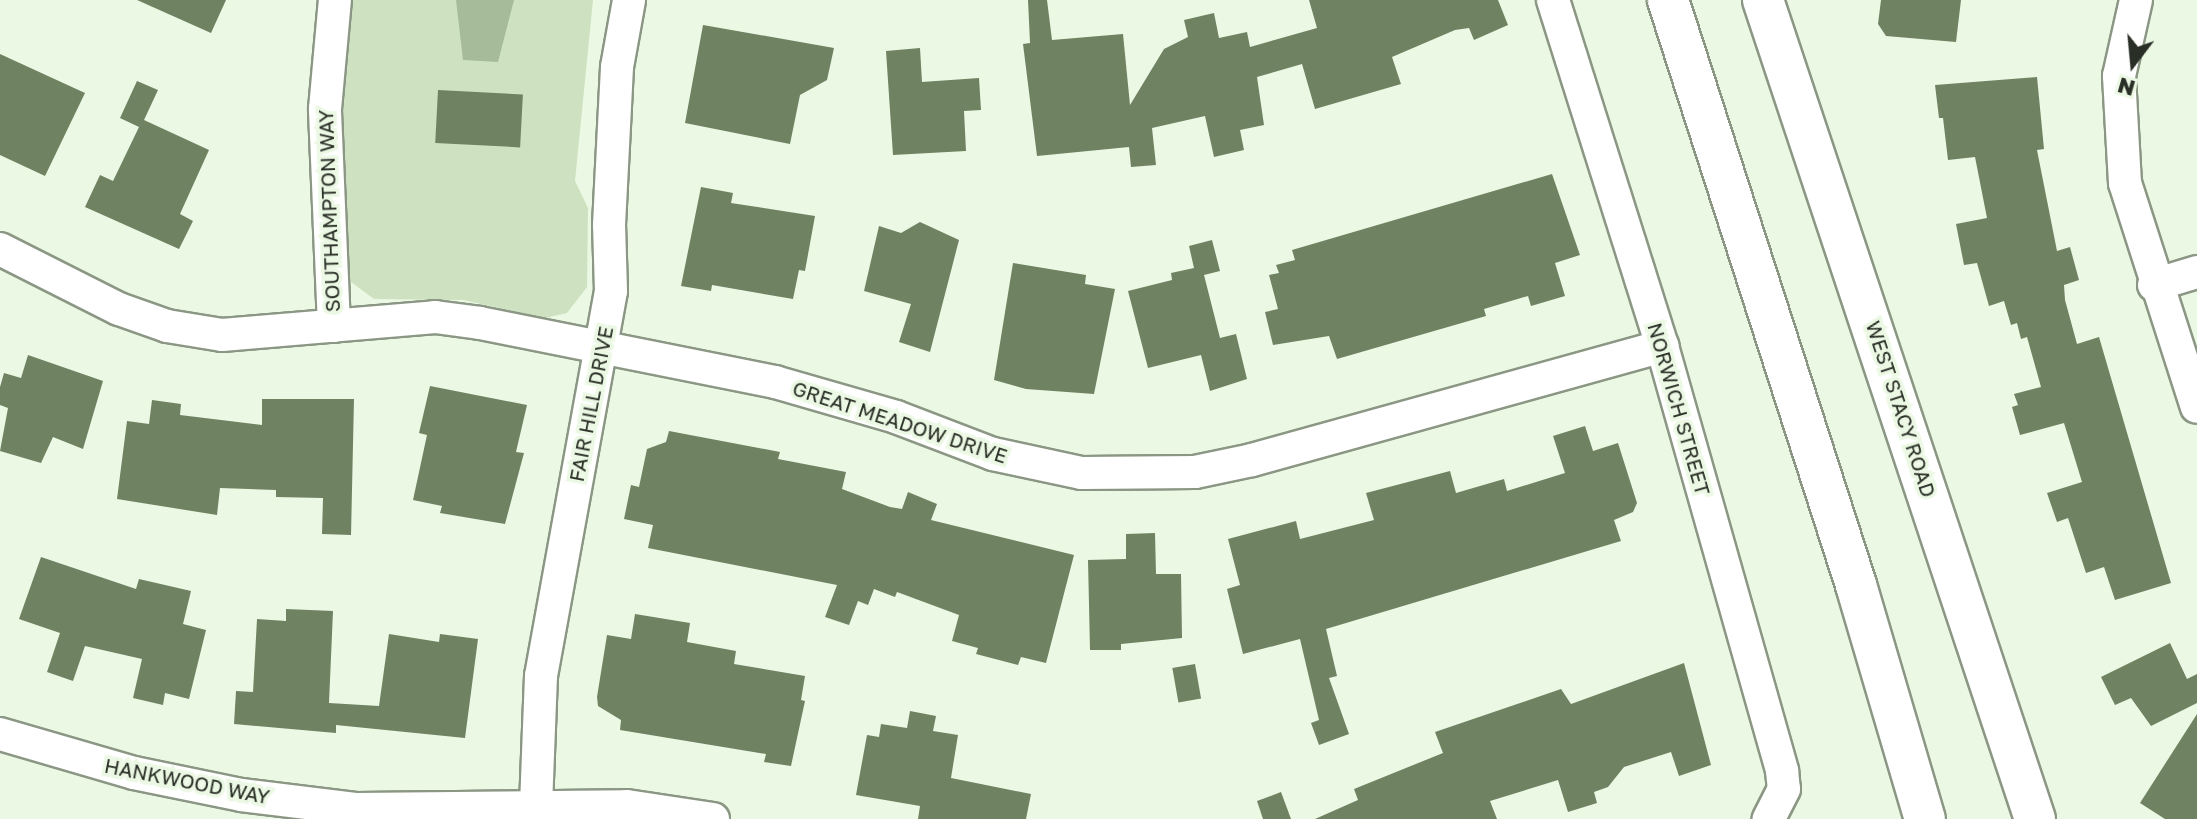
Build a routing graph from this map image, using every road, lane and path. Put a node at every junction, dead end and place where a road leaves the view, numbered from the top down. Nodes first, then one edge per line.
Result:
1 (335, 0) edge
2 (629, 0) edge
3 (1553, 0) edge
4 (1668, 0) edge
5 (1763, 0) edge
6 (2136, 0) edge
7 (0, 249) edge
8 (2197, 272) edge
9 (2154, 285) junction
10 (334, 326) junction
11 (1662, 346) junction
12 (602, 350) junction
13 (2197, 407) edge
14 (0, 734) edge
15 (536, 806) junction
16 (713, 819) edge
17 (1769, 819) edge
18 (1925, 819) edge
19 (2035, 819) edge

1 - 10 street, SOUTHAMPTON WAY
2 - 12 street, FAIR HILL DRIVE
3 - 11 street, NORWICH STREET
4 - 18 main road
5 - 19 main road, WEST STACY ROAD
6 - 9 street
7 - 10 street, GREAT MEADOW DRIVE
8 - 9 street
9 - 13 street
10 - 12 street, GREAT MEADOW DRIVE
11 - 12 street, GREAT MEADOW DRIVE
11 - 17 street, NORWICH STREET
12 - 15 street, FAIR HILL DRIVE
14 - 15 street, HANKWOOD WAY
15 - 16 street, HANKWOOD WAY

